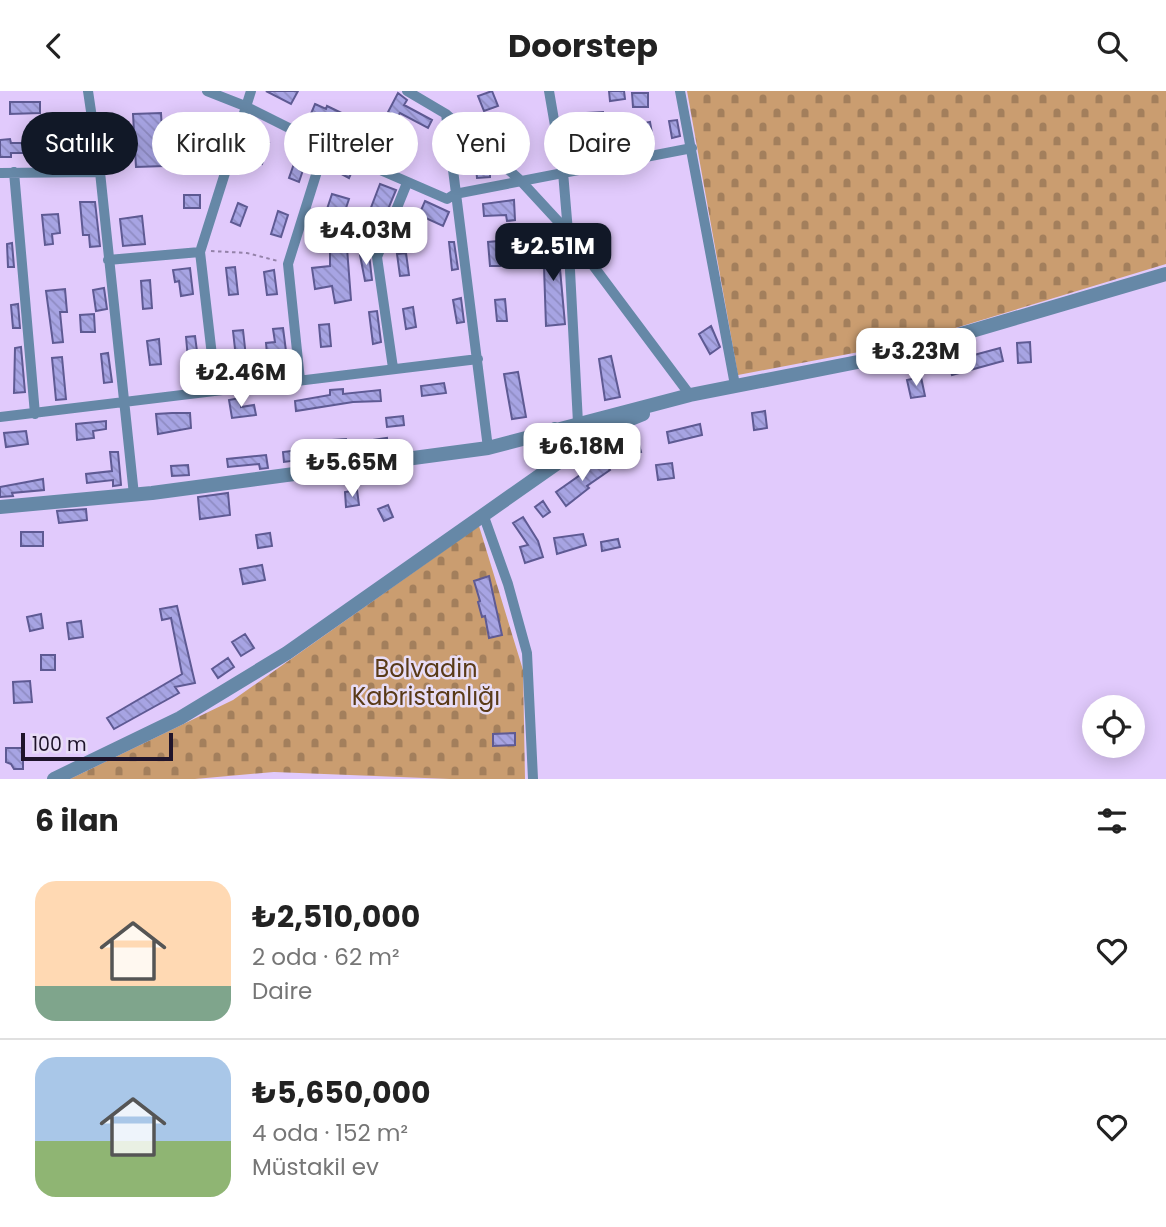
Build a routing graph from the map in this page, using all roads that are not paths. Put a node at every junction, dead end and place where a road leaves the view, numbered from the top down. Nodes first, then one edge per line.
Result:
1 (88, 91) edge
2 (207, 91) edge
3 (251, 91) edge
4 (407, 91) edge
5 (549, 91) edge
6 (680, 91) edge
7 (245, 106) junction
8 (91, 112) edge
9 (443, 112) edge
10 (552, 112) edge
11 (284, 126) edge
12 (692, 148) junction
13 (655, 155) edge
14 (14, 172) junction
15 (21, 172) edge
16 (0, 173) edge
17 (100, 175) edge
18 (315, 175) edge
19 (389, 175) edge
20 (453, 175) edge
21 (514, 175) edge
22 (546, 175) edge
23 (562, 175) edge
24 (520, 180) junction
25 (407, 183) junction
26 (455, 194) junction
27 (568, 232) junction
28 (200, 252) junction
29 (108, 260) junction
30 (1166, 274) edge
31 (478, 359) junction
32 (393, 368) junction
33 (300, 380) junction
34 (735, 385) junction
35 (216, 390) junction
36 (690, 395) junction
37 (125, 403) junction
38 (34, 414) junction
39 (0, 417) edge
40 (578, 423) junction
41 (555, 429) junction
42 (488, 448) junction
43 (547, 470) junction
44 (134, 495) junction
45 (0, 507) edge
46 (483, 514) junction
47 (54, 779) edge
48 (533, 779) edge

1 - 8 street
2 - 7 street
3 - 7 street
4 - 9 street
5 - 10 street
6 - 12 street
7 - 11 street
7 - 28 street
12 - 13 street
12 - 34 street
14 - 15 street
14 - 16 street
14 - 38 street
17 - 29 street
18 - 33 street
19 - 25 street
20 - 26 street
21 - 24 street
22 - 24 street
23 - 27 street
24 - 26 street
24 - 27 street
25 - 26 street
25 - 32 street
26 - 31 street
27 - 36 street
27 - 40 street
28 - 29 street
28 - 35 street
29 - 37 street
30 - 34 street
31 - 32 street
31 - 42 street
32 - 33 street
33 - 35 street
34 - 36 street
35 - 37 street
36 - 40 street
36 - 43 street
37 - 38 street
37 - 44 street
38 - 39 street
40 - 41 street
41 - 42 street
41 - 43 street
42 - 44 street
43 - 46 street
44 - 45 street
46 - 47 street
46 - 48 street

